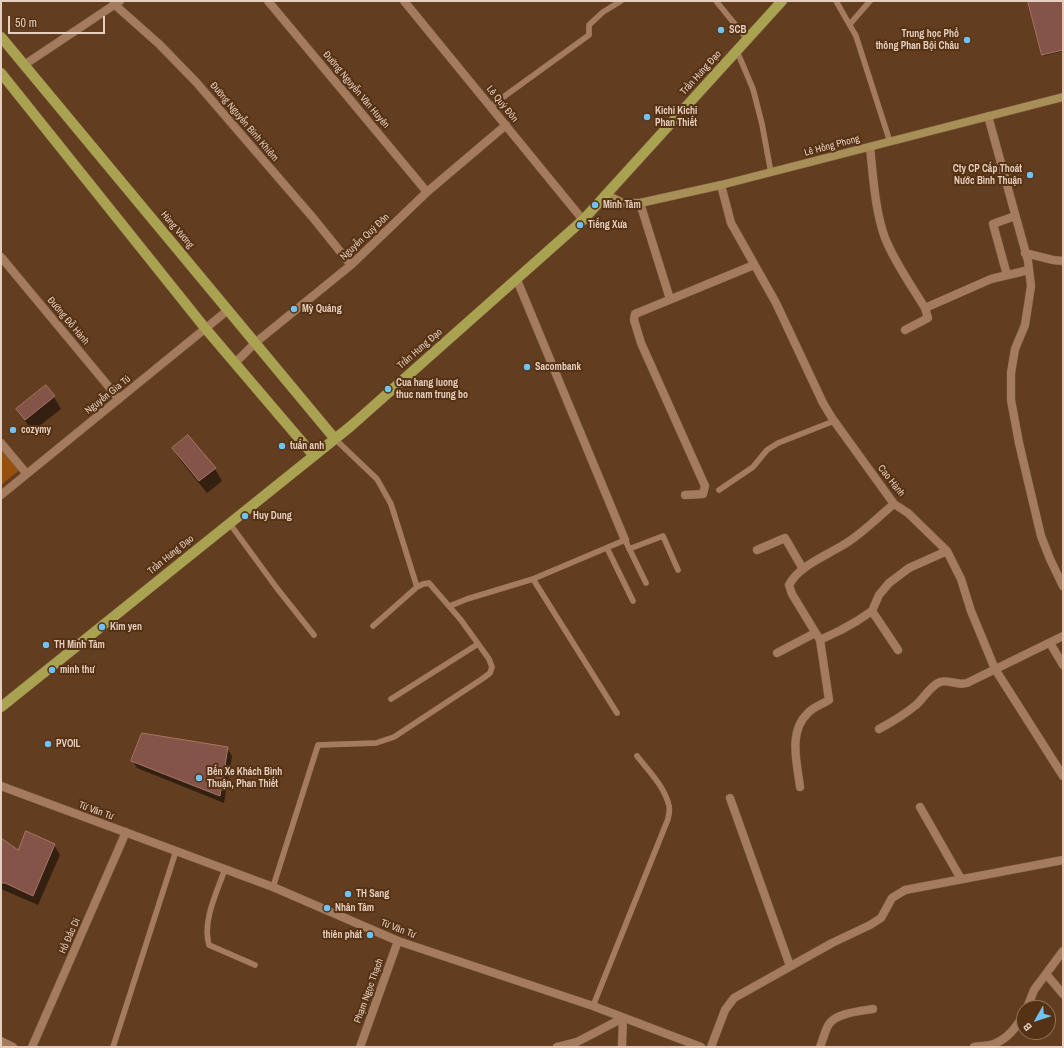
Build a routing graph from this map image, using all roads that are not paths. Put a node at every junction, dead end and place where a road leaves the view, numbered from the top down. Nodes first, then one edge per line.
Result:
1 (268, 1) edge
2 (404, 1) edge
3 (621, 1) edge
4 (716, 1) edge
5 (782, 1) edge
6 (836, 1) edge
7 (870, 1) edge
8 (116, 2) edge
9 (850, 24) junction
10 (747, 39) junction
11 (3, 42) edge
12 (737, 51) junction
13 (24, 64) junction
14 (1, 73) edge
15 (1063, 97) edge
16 (491, 106) junction
17 (988, 116) junction
18 (506, 125) junction
19 (890, 142) junction
20 (870, 147) junction
21 (771, 173) junction
22 (721, 185) junction
23 (428, 192) junction
24 (607, 195) junction
25 (640, 203) junction
26 (1015, 216) junction
27 (584, 220) junction
28 (1025, 253) junction
29 (1, 257) edge
30 (1063, 261) edge
31 (351, 265) junction
32 (754, 265) junction
33 (1029, 270) junction
34 (1008, 275) junction
35 (517, 280) junction
36 (670, 299) junction
37 (925, 308) junction
38 (228, 310) junction
39 (205, 328) junction
40 (905, 330) dead end
41 (255, 343) junction
42 (236, 362) junction
43 (119, 399) junction
44 (834, 421) junction
45 (335, 439) junction
46 (1, 443) edge
47 (314, 456) junction
48 (26, 473) junction
49 (719, 490) dead end
50 (1, 494) edge
51 (685, 495) dead end
52 (894, 504) junction
53 (230, 524) junction
54 (625, 540) junction
55 (607, 548) junction
56 (629, 549) junction
57 (757, 550) dead end
58 (947, 551) junction
59 (803, 569) junction
60 (678, 570) dead end
61 (534, 579) junction
62 (646, 583) dead end
63 (1063, 586) edge
64 (417, 587) junction
65 (633, 602) dead end
66 (450, 606) junction
67 (872, 610) junction
68 (373, 626) dead end
69 (314, 635) dead end
70 (818, 636) junction
71 (1063, 636) edge
72 (1050, 642) junction
73 (478, 644) junction
74 (898, 650) dead end
75 (776, 653) dead end
76 (1063, 665) edge
77 (996, 669) junction
78 (390, 699) dead end
79 (1, 707) edge
80 (617, 713) dead end
81 (879, 729) dead end
82 (637, 756) dead end
83 (1063, 776) edge
84 (1, 786) edge
85 (800, 787) dead end
86 (730, 798) dead end
87 (920, 807) dead end
88 (126, 832) junction
89 (176, 851) junction
90 (1063, 860) edge
91 (225, 869) junction
92 (961, 879) junction
93 (273, 887) junction
94 (398, 941) junction
95 (1063, 951) edge
96 (256, 965) dead end
97 (790, 966) junction
98 (1046, 974) junction
99 (1063, 994) edge
100 (1030, 1000) edge
101 (593, 1006) junction
102 (873, 1009) dead end
103 (623, 1018) junction
104 (1016, 1026) edge
105 (1, 1041) edge
106 (577, 1044) edge
107 (13, 1047) edge
108 (32, 1047) edge
109 (113, 1047) edge
110 (360, 1047) edge
111 (557, 1047) edge
112 (622, 1047) edge
113 (701, 1047) edge
114 (711, 1047) edge
115 (820, 1047) edge
116 (974, 1047) edge

1 - 23 street, Đường Nguyễn Văn Huyên
2 - 16 street, Lê Quý Đôn
3 - 16 lane
4 - 10 lane
5 - 10 main road, Trần Hưng Đạo
6 - 9 lane
7 - 9 lane
8 - 13 street
8 - 31 street, Đường Nguyễn Bỉnh Khiêm
9 - 19 lane
10 - 12 main road, Trần Hưng Đạo
11 - 13 main road, Hùng Vương
12 - 21 lane
12 - 24 main road, Trần Hưng Đạo
13 - 38 main road, Hùng Vương
14 - 39 main road
15 - 17 main road, Lê Hồng Phong
16 - 18 street, Lê Quý Đôn
17 - 19 main road, Lê Hồng Phong
17 - 26 street
18 - 23 street, Nguyễn Quý Đôn
18 - 27 street, Lê Quý Đôn
19 - 20 main road, Lê Hồng Phong
20 - 21 main road, Lê Hồng Phong
20 - 37 street
21 - 22 main road, Lê Hồng Phong
22 - 25 main road, Lê Hồng Phong
22 - 32 street, Cao Hành
23 - 31 street, Nguyễn Quý Đôn
24 - 25 main road, Lê Hồng Phong
24 - 27 main road, Trần Hưng Đạo
25 - 36 street
26 - 28 street
26 - 34 street
27 - 35 main road, Trần Hưng Đạo
28 - 30 street
28 - 33 street
29 - 43 street, Đường Đỗ Hành
31 - 41 street, Nguyễn Quý Đôn
32 - 36 street
32 - 44 street, Cao Hành
33 - 34 street
33 - 63 street
34 - 37 street
35 - 45 main road, Trần Hưng Đạo
35 - 54 street
36 - 51 street
37 - 40 street
38 - 39 street, Nguyễn Gia Tú
38 - 41 main road, Hùng Vương
39 - 42 main road
39 - 43 street, Nguyễn Gia Tú
41 - 42 street, Nguyễn Quý Đôn
41 - 45 main road, Hùng Vương
42 - 47 main road
43 - 48 street, Nguyễn Gia Tú
44 - 49 lane
44 - 52 street, Cao Hành
45 - 47 main road, Trần Hưng Đạo
45 - 64 lane
46 - 48 street
47 - 53 main road, Trần Hưng Đạo
48 - 50 street, Nguyễn Gia Tú
52 - 58 street, Cao Hành
52 - 59 street
53 - 69 lane
53 - 79 main road, Trần Hưng Đạo
54 - 55 lane
54 - 56 lane
55 - 61 lane
55 - 65 lane
56 - 60 lane
56 - 62 lane
57 - 59 street
58 - 67 street
58 - 77 street, Cao Hành
59 - 70 street
61 - 66 lane
61 - 80 lane
64 - 66 lane
64 - 68 lane
66 - 73 lane
67 - 70 street
67 - 74 street
70 - 75 street
70 - 85 street
71 - 72 street
72 - 76 street
72 - 77 street
73 - 78 lane
73 - 93 lane
77 - 81 street
77 - 83 street, Cao Hành
82 - 101 lane
84 - 88 street, Từ Văn Tư
86 - 97 street
87 - 92 street
88 - 89 street, Từ Văn Tư
88 - 108 street, Hồ Đắc Di
89 - 91 street, Từ Văn Tư
89 - 109 lane
90 - 92 street
91 - 93 street, Từ Văn Tư
91 - 96 lane
92 - 97 street
93 - 94 street, Từ Văn Tư
94 - 101 street, Từ Văn Tư
94 - 110 street, Phạm Ngọc Thạch
95 - 98 street
97 - 114 street
98 - 99 street
98 - 100 street
101 - 103 street, Từ Văn Tư
102 - 115 street
103 - 106 street
103 - 112 street
103 - 113 street, Từ Văn Tư
104 - 116 street
105 - 107 street
106 - 111 street

